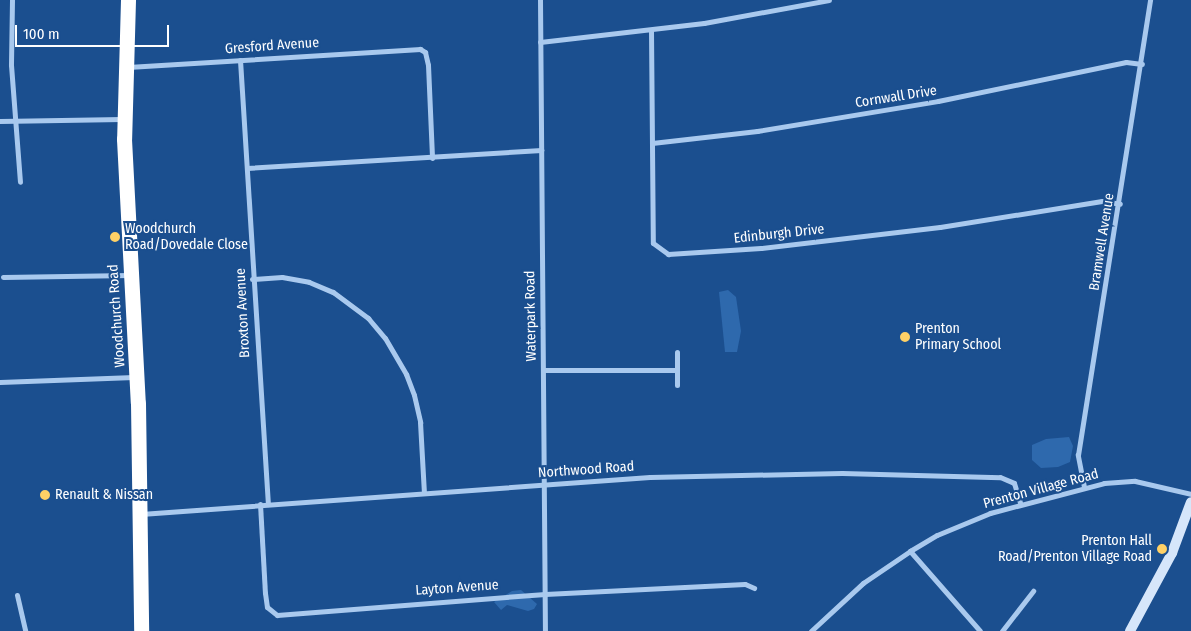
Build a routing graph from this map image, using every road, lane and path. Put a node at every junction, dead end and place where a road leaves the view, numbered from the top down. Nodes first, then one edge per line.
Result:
1 (12, 0) edge
2 (128, 0) edge
3 (540, 0) edge
4 (829, 0) edge
5 (1150, 0) edge
6 (651, 30) junction
7 (540, 42) junction
8 (240, 60) junction
9 (1142, 64) junction
10 (125, 68) junction
11 (17, 118) junction
12 (124, 119) junction
13 (0, 121) edge
14 (652, 143) junction
15 (541, 150) junction
16 (432, 158) junction
17 (247, 168) junction
18 (20, 182) dead end
19 (1120, 204) junction
20 (131, 275) junction
21 (3, 277) dead end
22 (252, 279) junction
23 (677, 352) dead end
24 (543, 370) junction
25 (677, 370) junction
26 (137, 376) junction
27 (0, 382) edge
28 (677, 385) dead end
29 (545, 484) junction
30 (1084, 487) junction
31 (424, 493) junction
32 (1191, 494) edge
33 (1191, 502) edge
34 (1020, 503) junction
35 (260, 504) junction
36 (268, 504) junction
37 (138, 515) junction
38 (910, 551) junction
39 (754, 588) dead end
40 (1033, 591) dead end
41 (545, 594) junction
42 (17, 595) dead end
43 (25, 631) edge
44 (141, 631) edge
45 (545, 631) edge
46 (811, 631) edge
47 (980, 631) edge
48 (1002, 631) edge
49 (1130, 631) edge

1 - 11 street
2 - 10 highway, Woodchurch Road
3 - 7 street, Waterpark Road
4 - 6 street
5 - 9 street, Bramwell Avenue
6 - 7 street
6 - 14 street, Edinburgh Drive
7 - 15 street, Waterpark Road
8 - 10 street, Gresford Avenue
8 - 16 street, Gresford Avenue
8 - 17 street, Broxton Avenue
9 - 14 street, Cornwall Drive
9 - 19 street, Bramwell Avenue
10 - 12 highway, Woodchurch Road
11 - 12 street
11 - 13 street
11 - 18 street
12 - 20 highway, Woodchurch Road
14 - 19 street, Edinburgh Drive
15 - 16 street
15 - 24 street, Waterpark Road
16 - 17 street
17 - 22 street, Broxton Avenue
19 - 30 street, Bramwell Avenue
20 - 21 street
20 - 26 highway, Woodchurch Road
22 - 31 street
22 - 36 street, Broxton Avenue
23 - 25 street
24 - 25 street
24 - 29 street, Waterpark Road
25 - 28 street
26 - 27 street
26 - 37 highway, Woodchurch Road
29 - 31 street, Northwood Road
29 - 34 street, Northwood Road
29 - 41 street, Waterpark Road
30 - 32 street, Prenton Village Road
30 - 34 street, Prenton Village Road
31 - 36 street, Northwood Road
33 - 49 street
34 - 38 street, Prenton Village Road
35 - 36 street, Northwood Road
35 - 37 street, Northwood Road
35 - 41 street, Layton Avenue
37 - 44 highway, Woodchurch Road
38 - 46 street, Prenton Village Road
38 - 47 street
39 - 41 street, Layton Avenue
40 - 48 street
41 - 45 street, Waterpark Road
42 - 43 street

